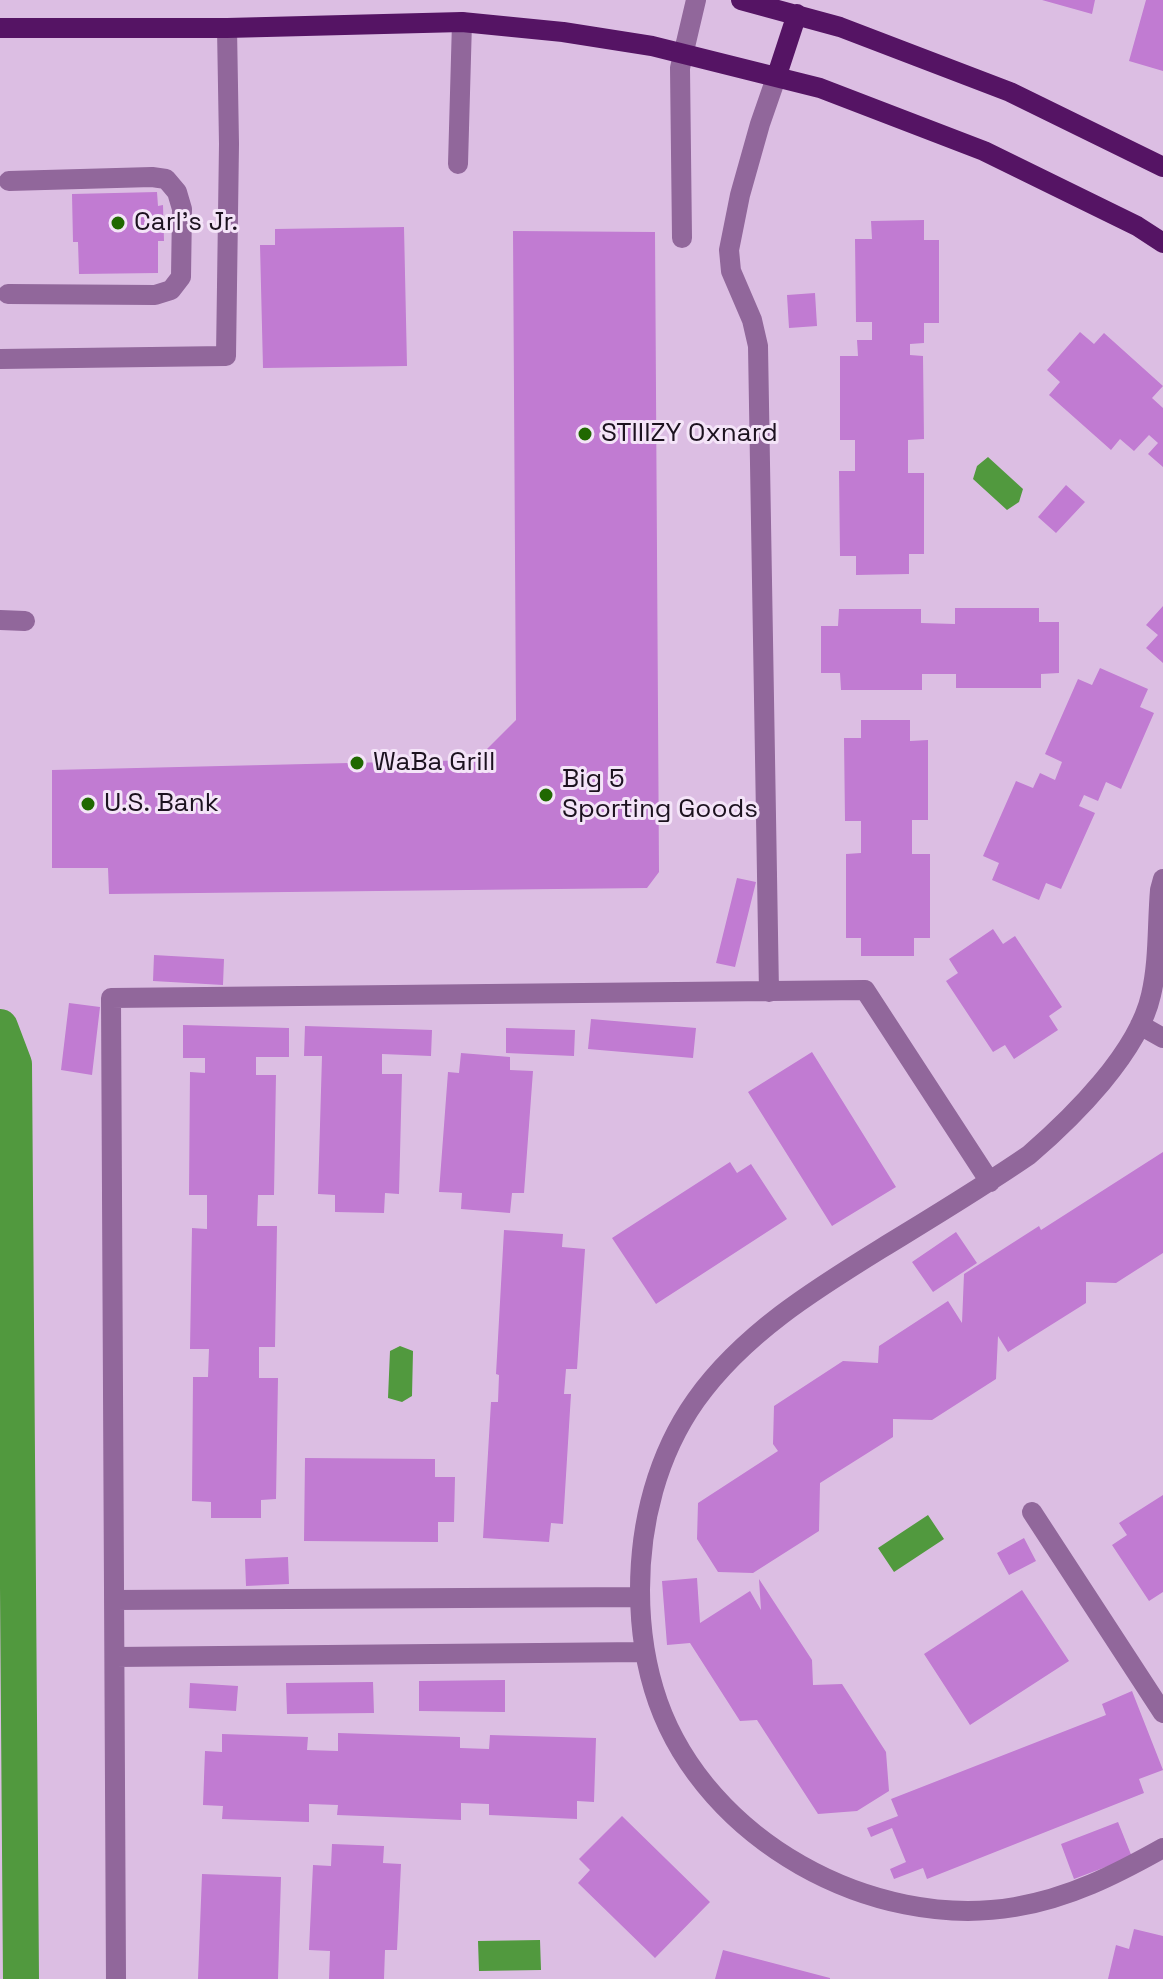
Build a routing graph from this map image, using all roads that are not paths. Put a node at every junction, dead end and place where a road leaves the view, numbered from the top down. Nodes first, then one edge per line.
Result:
1 (696, 0) edge
2 (741, 0) edge
3 (797, 14) junction
4 (462, 22) junction
5 (0, 28) edge
6 (227, 28) junction
7 (682, 53) junction
8 (777, 75) junction
9 (458, 164) dead end
10 (1163, 167) edge
11 (9, 181) dead end
12 (682, 238) dead end
13 (1163, 243) edge
14 (8, 294) dead end
15 (0, 359) edge
16 (0, 620) edge
17 (25, 621) dead end
18 (1163, 879) edge
19 (769, 992) junction
20 (1140, 1025) junction
21 (1163, 1038) edge
22 (990, 1182) junction
23 (1032, 1512) dead end
24 (640, 1597) junction
25 (114, 1600) junction
26 (644, 1652) junction
27 (115, 1657) junction
28 (1163, 1713) edge
29 (1163, 1848) edge
30 (116, 1979) edge

1 - 7 street
2 - 3 main road
3 - 8 main road
3 - 10 main road
4 - 6 main road
4 - 7 main road
4 - 9 street
5 - 6 main road
6 - 15 street
7 - 8 main road
7 - 12 street
8 - 13 main road
8 - 19 street
11 - 14 street
16 - 17 street
18 - 20 street
19 - 22 street
19 - 25 street
20 - 21 street
20 - 22 street
22 - 24 street
23 - 28 street
24 - 25 street
24 - 26 street
25 - 27 street
26 - 27 street
26 - 29 street
27 - 30 street

